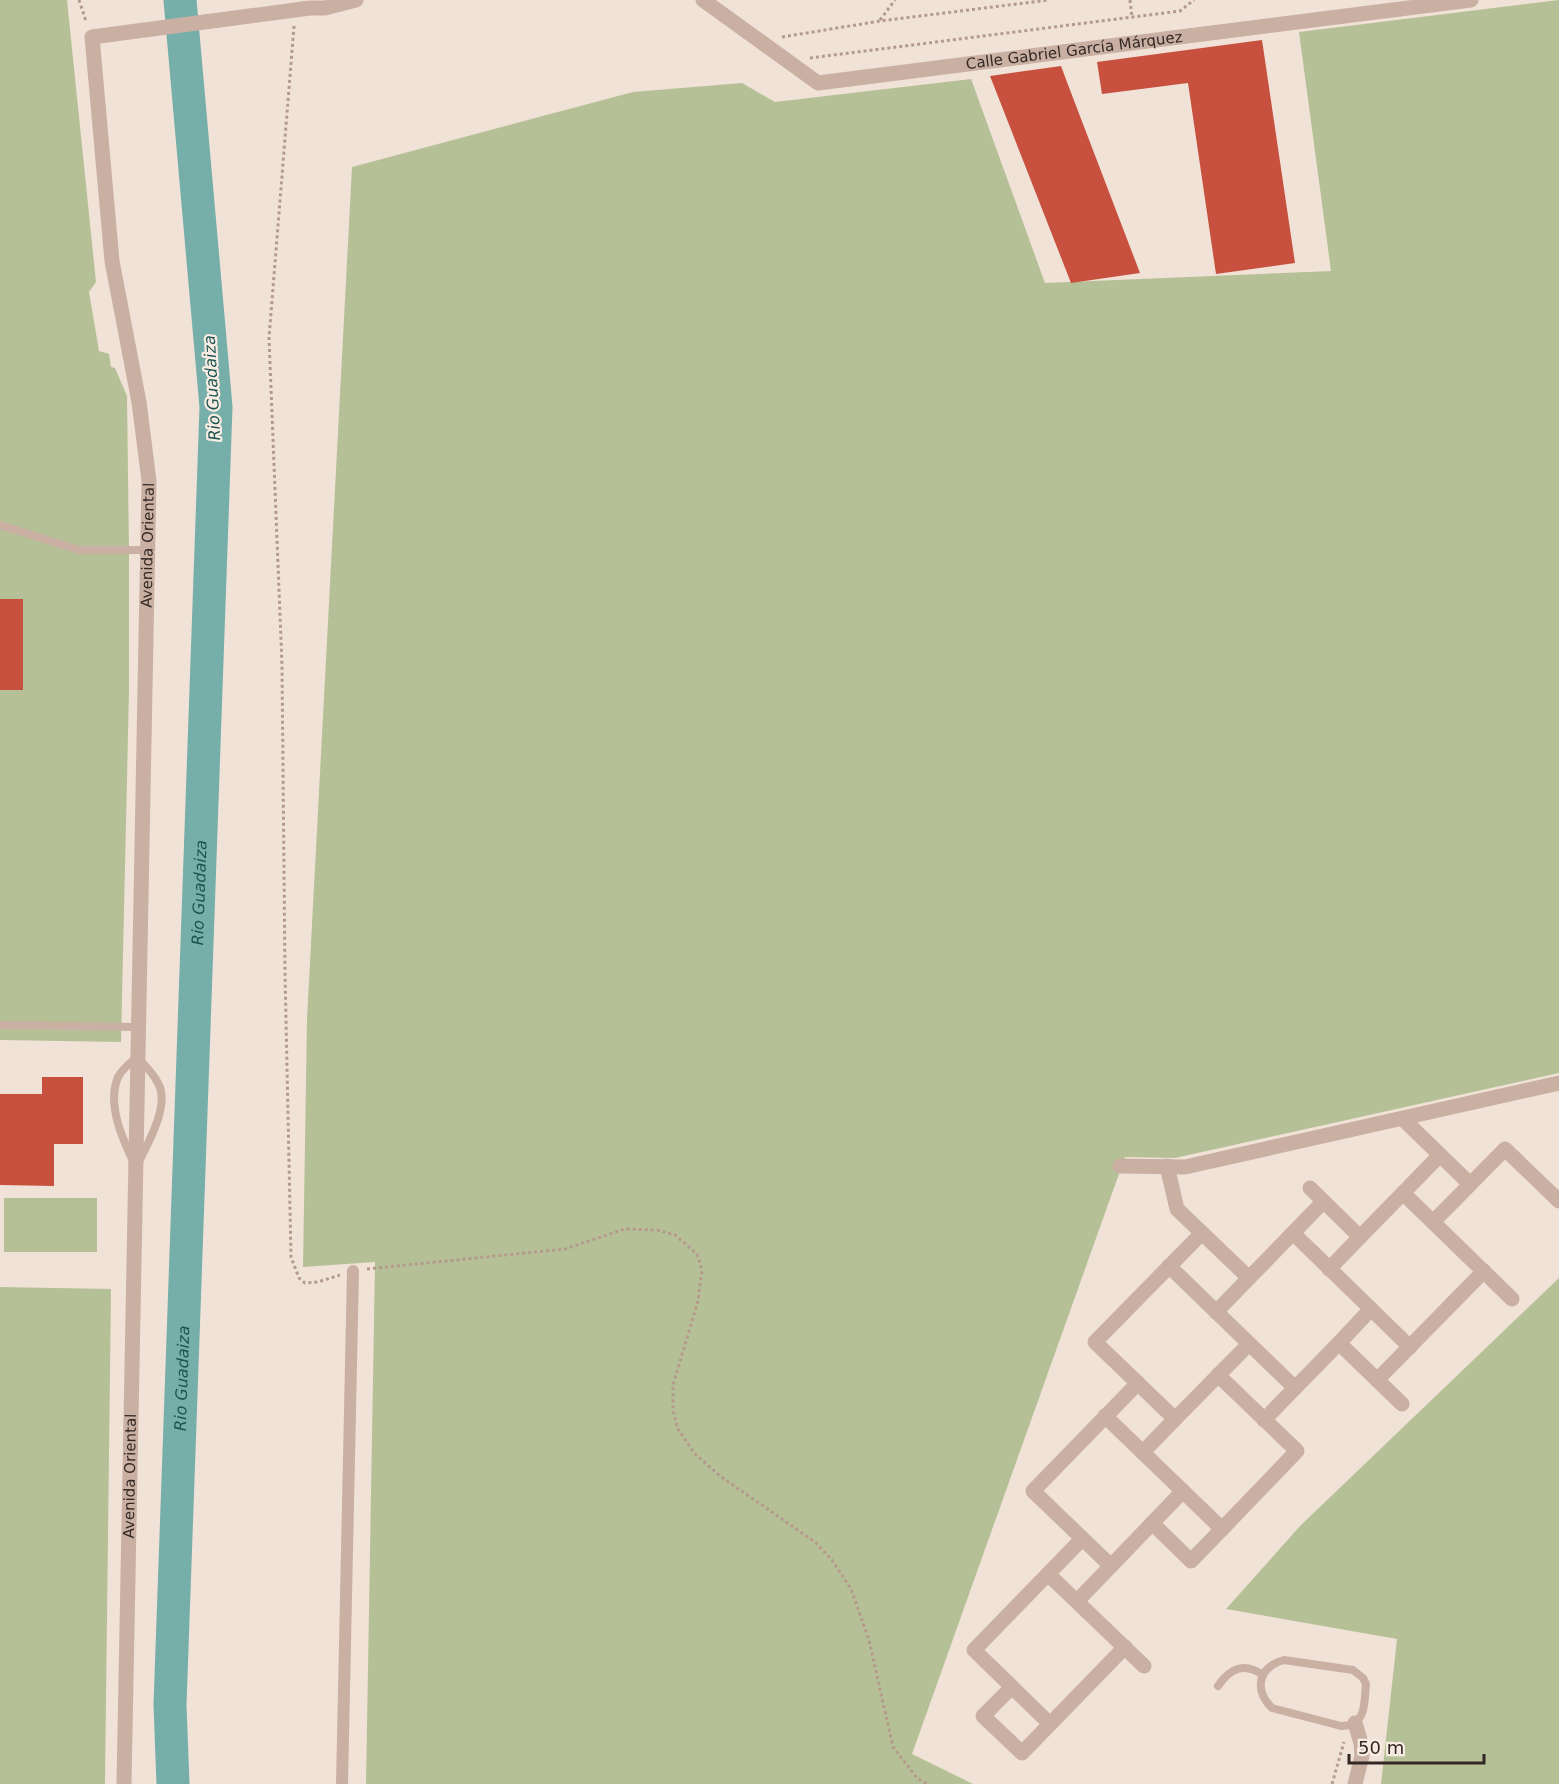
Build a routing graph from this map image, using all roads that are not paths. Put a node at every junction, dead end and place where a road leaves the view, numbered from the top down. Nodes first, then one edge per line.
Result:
1 (356, 0) edge
2 (703, 0) edge
3 (1471, 0) edge
4 (308, 7) edge
5 (0, 525) edge
6 (148, 550) junction
7 (0, 1024) edge
8 (138, 1027) junction
9 (137, 1057) junction
10 (1559, 1083) edge
11 (1403, 1119) junction
12 (1440, 1155) junction
13 (1120, 1166) dead end
14 (1167, 1167) junction
15 (136, 1168) junction
16 (1470, 1184) junction
17 (1310, 1188) dead end
18 (1403, 1193) junction
19 (1559, 1201) edge
20 (1323, 1202) junction
21 (1433, 1222) junction
22 (1202, 1233) junction
23 (1293, 1233) junction
24 (1360, 1237) junction
25 (1169, 1266) junction
26 (1329, 1269) junction
27 (354, 1270) road end
28 (1484, 1271) junction
29 (1249, 1278) junction
30 (1512, 1299) dead end
31 (1371, 1310) junction
32 (1216, 1312) junction
33 (1339, 1343) junction
34 (1249, 1344) junction
35 (1410, 1347) junction
36 (1218, 1375) junction
37 (1377, 1380) junction
38 (1138, 1383) junction
39 (1295, 1388) junction
40 (1402, 1404) dead end
41 (1106, 1416) junction
42 (1175, 1419) junction
43 (1264, 1420) junction
44 (1143, 1452) junction
45 (1183, 1491) junction
46 (1152, 1523) junction
47 (1222, 1529) junction
48 (1082, 1539) junction
49 (1111, 1566) junction
50 (1048, 1574) junction
51 (1077, 1601) junction
52 (1125, 1647) junction
53 (1144, 1666) dead end
54 (1263, 1675) junction
55 (1218, 1686) dead end
56 (1012, 1687) junction
57 (1050, 1724) junction
58 (1351, 1724) junction
59 (124, 1784) edge
60 (342, 1784) edge
61 (1355, 1784) edge

1 - 4 street
2 - 3 street, Calle Gabriel García Márquez
4 - 6 street, Avenida Oriental
5 - 6 lane
6 - 8 street, Avenida Oriental
7 - 8 lane
8 - 9 street, Avenida Oriental
9 - 15 street, Avenida Oriental
9 - 15 lane, Avenida Oriental
9 - 15 lane, Avenida Oriental
10 - 11 street
11 - 12 street
11 - 14 street
12 - 16 street
12 - 18 street
13 - 14 street
14 - 22 street
15 - 59 street, Avenida Oriental
16 - 19 street
16 - 21 street
17 - 20 street
18 - 21 street
18 - 24 street
20 - 23 street
20 - 24 street
21 - 28 street
22 - 25 street
22 - 29 street
23 - 26 street
23 - 29 street
24 - 26 street
25 - 32 street
25 - 38 street
26 - 31 street
27 - 60 street
28 - 30 street
28 - 35 street
29 - 32 street
31 - 33 street
31 - 35 street
32 - 34 street
33 - 37 street
33 - 39 street
34 - 36 street
34 - 39 street
35 - 37 street
36 - 42 street
36 - 43 street
37 - 40 street
38 - 41 street
38 - 42 street
39 - 43 street
41 - 44 street
41 - 48 street
42 - 44 street
43 - 47 street
44 - 45 street
45 - 46 street
45 - 47 street
46 - 47 street
46 - 49 street
48 - 49 street
48 - 50 street
49 - 51 street
50 - 51 street
50 - 56 street
51 - 52 street
52 - 53 street
52 - 57 street
54 - 55 lane
54 - 58 lane
54 - 58 lane
56 - 57 street
56 - 57 street
58 - 61 street

